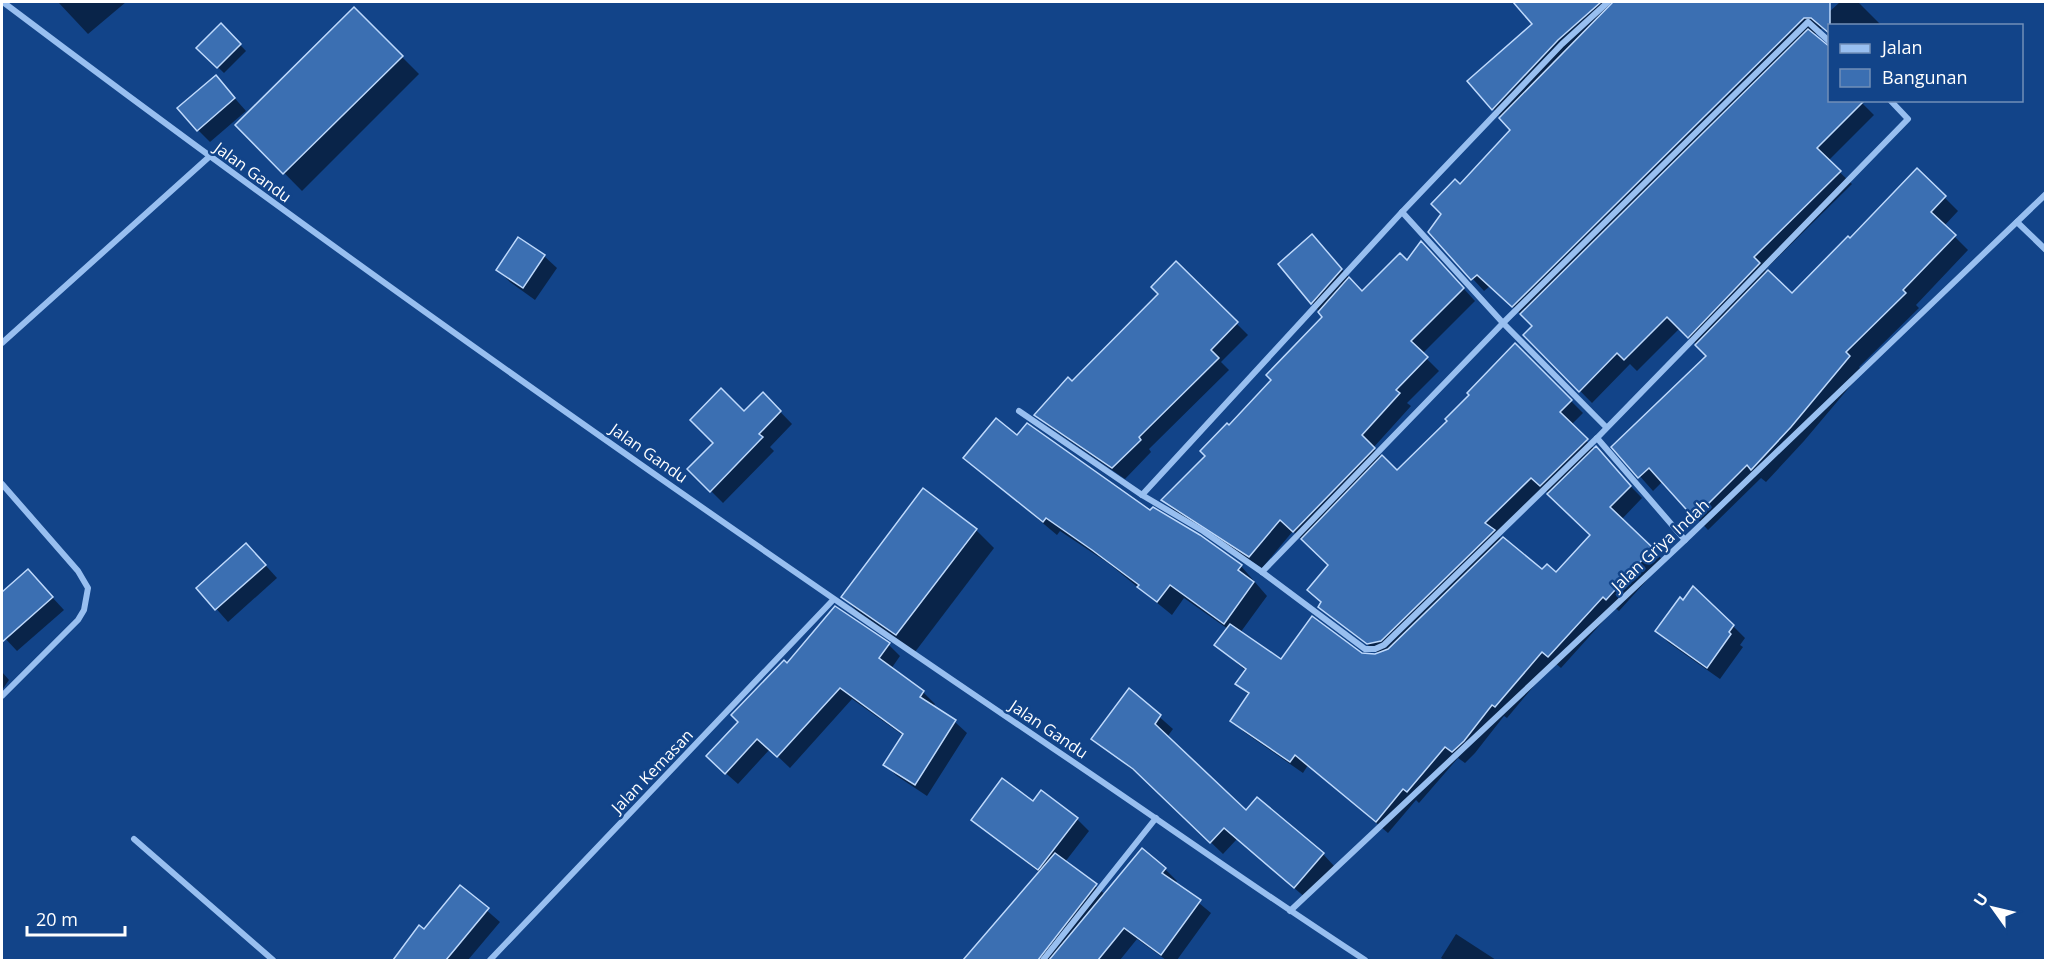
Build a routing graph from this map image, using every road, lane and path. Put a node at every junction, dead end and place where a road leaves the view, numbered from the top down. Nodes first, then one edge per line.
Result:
1 (3, 2) edge
2 (1608, 2) edge
3 (1828, 40) edge
4 (1892, 102) edge
5 (209, 157) junction
6 (2046, 195) edge
7 (1402, 212) junction
8 (2017, 222) junction
9 (2046, 250) edge
10 (1503, 323) junction
11 (2, 343) edge
12 (1019, 411) dead end
13 (1605, 426) junction
14 (1597, 438) junction
15 (2, 484) edge
16 (1142, 495) junction
17 (1685, 540) junction
18 (1262, 572) junction
19 (833, 600) junction
20 (2, 696) edge
21 (1156, 818) junction
22 (134, 839) dead end
23 (1290, 911) junction
24 (273, 960) edge
25 (490, 960) edge
26 (1043, 960) edge
27 (1365, 960) edge

1 - 5 street, Jalan Gandu
2 - 7 street
3 - 10 street
4 - 13 street
5 - 11 street
5 - 19 street, Jalan Gandu
6 - 8 street, Jalan Griya Indah
7 - 10 street
7 - 16 street
8 - 9 street
8 - 17 street, Jalan Griya Indah
10 - 13 street
10 - 18 street
12 - 16 street
13 - 14 street
14 - 17 street
14 - 18 street
15 - 20 street
16 - 18 street
17 - 23 street, Jalan Griya Indah
19 - 21 street, Jalan Gandu
19 - 25 street, Jalan Kemasan
21 - 23 street, Jalan Gandu
21 - 26 street
22 - 24 street
23 - 27 street, Jalan Gandu

